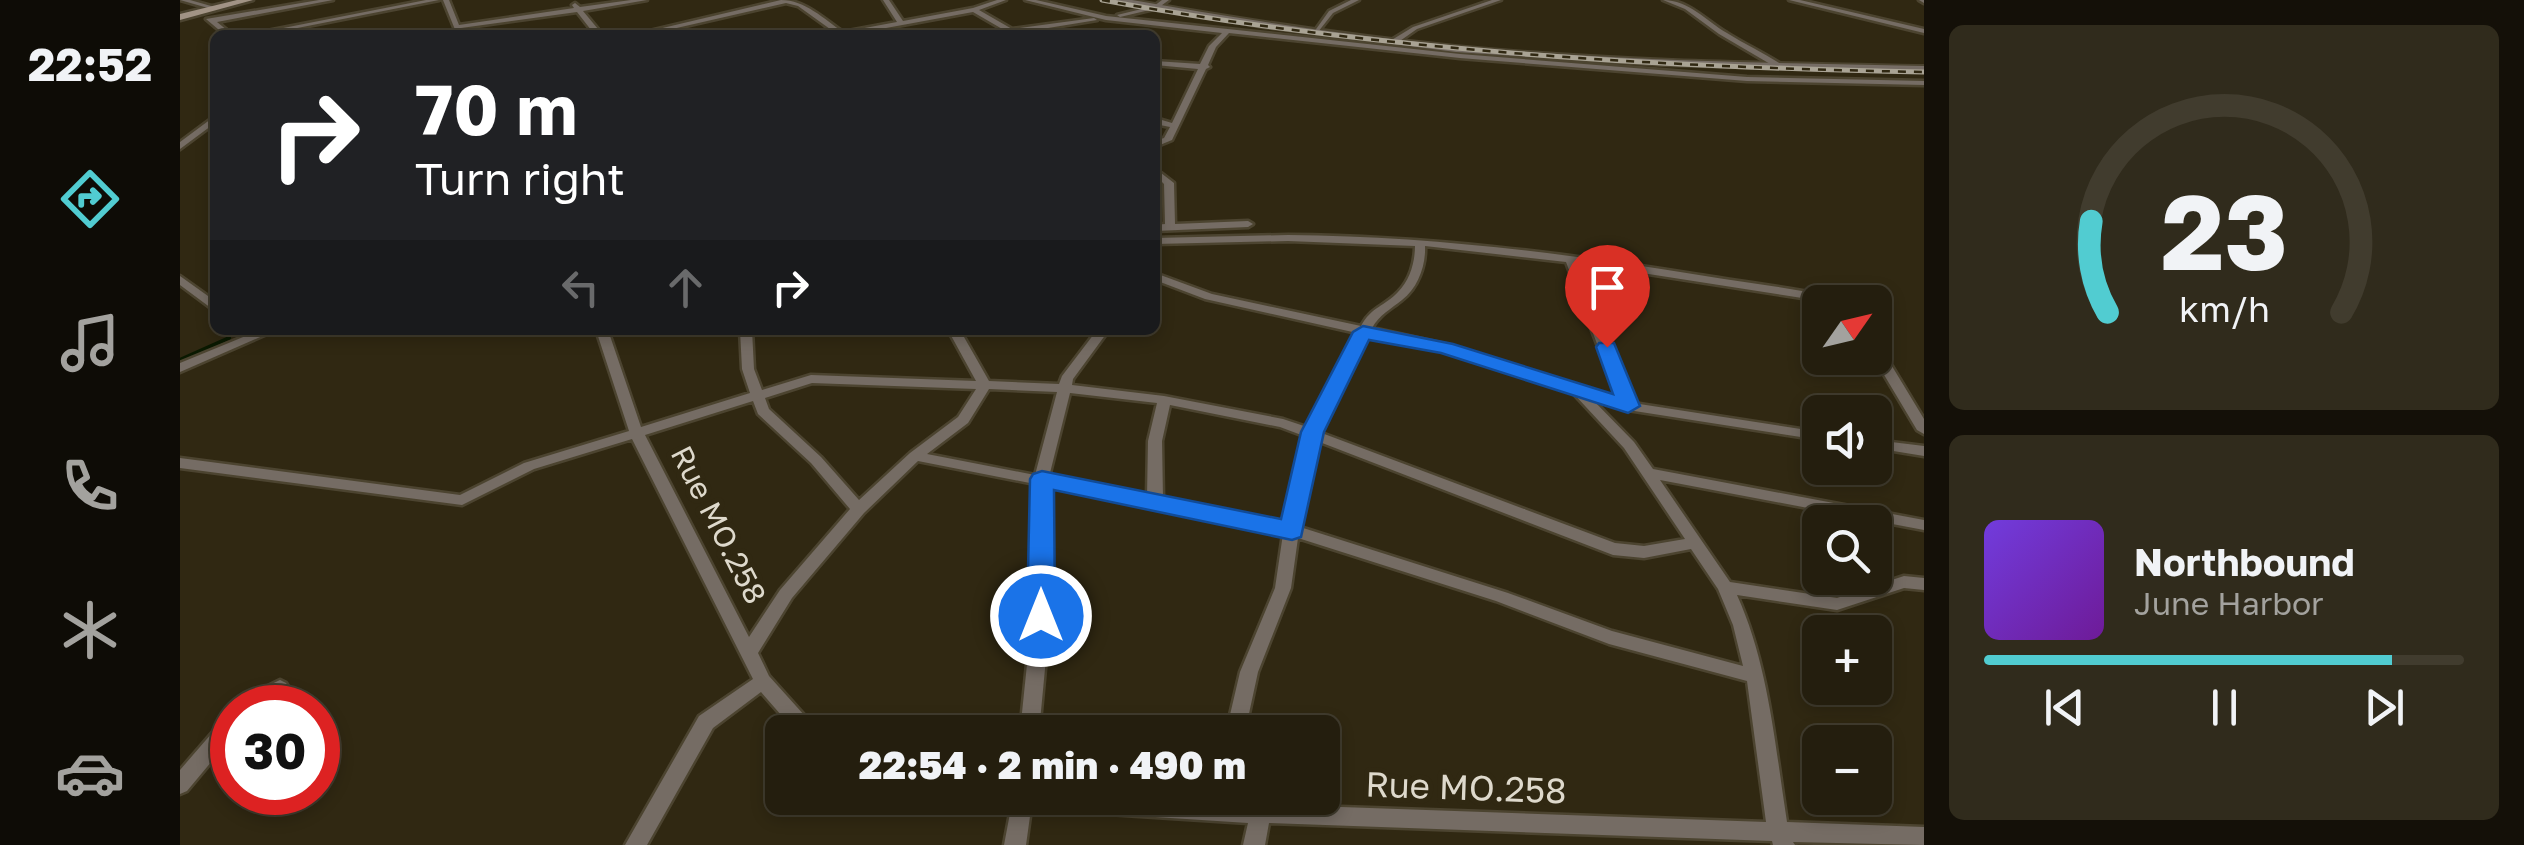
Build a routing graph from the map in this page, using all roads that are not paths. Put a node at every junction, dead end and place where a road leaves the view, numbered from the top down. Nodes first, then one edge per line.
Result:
1 (182, 0) edge
2 (248, 0) edge
3 (330, 0) edge
4 (436, 0) edge
5 (446, 0) edge
6 (644, 0) edge
7 (785, 0) edge
8 (886, 0) edge
9 (1003, 0) edge
10 (1028, 0) edge
11 (1118, 0) edge
12 (1356, 0) edge
13 (1498, 0) edge
14 (1666, 0) edge
15 (1796, 0) edge
16 (1161, 3) edge
17 (575, 4) edge
18 (214, 8) junction
19 (974, 10) junction
20 (200, 12) junction
21 (180, 17) edge
22 (1106, 18) junction
23 (1924, 20) edge
24 (211, 21) junction
25 (697, 22) junction
26 (901, 23) junction
27 (1898, 25) junction
28 (223, 30) edge
29 (277, 30) edge
30 (459, 30) edge
31 (463, 30) edge
32 (595, 30) edge
33 (660, 30) edge
34 (706, 30) edge
35 (836, 30) edge
36 (858, 30) edge
37 (1008, 30) edge
38 (1032, 30) edge
39 (1228, 30) junction
40 (1316, 30) junction
41 (1924, 31) edge
42 (1394, 41) junction
43 (1160, 63) edge
44 (1780, 66) junction
45 (1206, 67) junction
46 (1924, 68) edge
47 (1924, 83) edge
48 (1160, 122) edge
49 (210, 123) edge
50 (1176, 126) junction
51 (210, 133) edge
52 (194, 136) junction
53 (1160, 142) edge
54 (180, 144) edge
55 (1161, 176) dead end
56 (1248, 224) dead end
57 (1160, 228) edge
58 (1170, 228) junction
59 (1160, 241) edge
60 (1420, 242) junction
61 (1571, 260) junction
62 (1160, 278) edge
63 (180, 279) edge
64 (1802, 295) edge
65 (210, 303) edge
66 (1363, 332) junction
67 (244, 335) edge
68 (604, 335) edge
69 (746, 335) edge
70 (957, 335) edge
71 (1099, 335) edge
72 (180, 368) edge
73 (1891, 375) edge
74 (985, 385) junction
75 (1064, 388) junction
76 (1579, 393) junction
77 (754, 395) junction
78 (1164, 400) junction
79 (1628, 406) junction
80 (1924, 430) edge
81 (636, 432) junction
82 (1312, 432) junction
83 (1802, 433) edge
84 (1892, 447) edge
85 (1924, 452) edge
86 (915, 456) junction
87 (180, 464) edge
88 (1648, 473) junction
89 (1042, 479) junction
90 (1155, 503) junction
91 (859, 509) junction
92 (1924, 525) edge
93 (1292, 530) junction
94 (1696, 543) junction
95 (1924, 584) edge
96 (1725, 587) junction
97 (749, 652) junction
98 (1755, 676) junction
99 (763, 681) junction
100 (792, 715) edge
101 (1031, 715) edge
102 (1239, 715) edge
103 (210, 750) edge
104 (180, 785) edge
105 (1016, 815) edge
106 (1260, 815) edge
107 (1282, 815) edge
108 (1781, 838) edge
109 (1924, 838) edge
110 (636, 845) edge
111 (1014, 845) edge
112 (1254, 845) edge

1 - 18 street
2 - 18 main road
3 - 24 street
4 - 29 street
5 - 30 street
6 - 17 street
7 - 25 street
7 - 35 street
8 - 26 street
9 - 19 street
10 - 22 street
11 - 16 street
12 - 40 street
13 - 42 street
14 - 44 street
15 - 27 street
16 - 22 street
16 - 40 street
17 - 31 street
17 - 32 street
18 - 20 main road
19 - 26 street
19 - 37 street
20 - 21 main road
20 - 24 street
22 - 38 street
22 - 39 street
23 - 27 street
24 - 28 street
25 - 33 street
25 - 34 street
26 - 36 street
27 - 41 street
39 - 45 street
39 - 47 street
40 - 42 street
42 - 44 street
43 - 45 street
44 - 46 street
45 - 50 street
48 - 50 street
49 - 52 street
50 - 53 street
51 - 52 street
52 - 54 street
55 - 58 street
56 - 58 street
57 - 58 street
59 - 60 street
60 - 61 street
60 - 66 street
61 - 64 street
61 - 79 street
62 - 66 street
63 - 65 street
66 - 76 street
66 - 82 street
67 - 72 street
68 - 81 street, Rue MO.258
69 - 77 street
70 - 74 street
71 - 75 street
73 - 80 street
74 - 75 street
74 - 77 street
74 - 86 street
75 - 78 street
75 - 89 street
76 - 79 street
76 - 88 street
77 - 81 street
77 - 91 street
78 - 82 street
78 - 90 street
79 - 83 street
81 - 87 street
81 - 97 street, Rue MO.258
82 - 93 street
82 - 94 street
84 - 85 street
86 - 89 street
86 - 91 street
88 - 92 street
88 - 94 street
89 - 90 street
89 - 101 street
90 - 93 street
91 - 97 street
93 - 98 street
93 - 102 street
94 - 96 street
95 - 96 street
96 - 98 street
97 - 99 street, Rue MO.258
98 - 108 street
99 - 100 street, Rue MO.258
99 - 110 street
103 - 104 street
105 - 111 street
106 - 112 street
107 - 108 street, Rue MO.258
108 - 109 street, Rue MO.258

